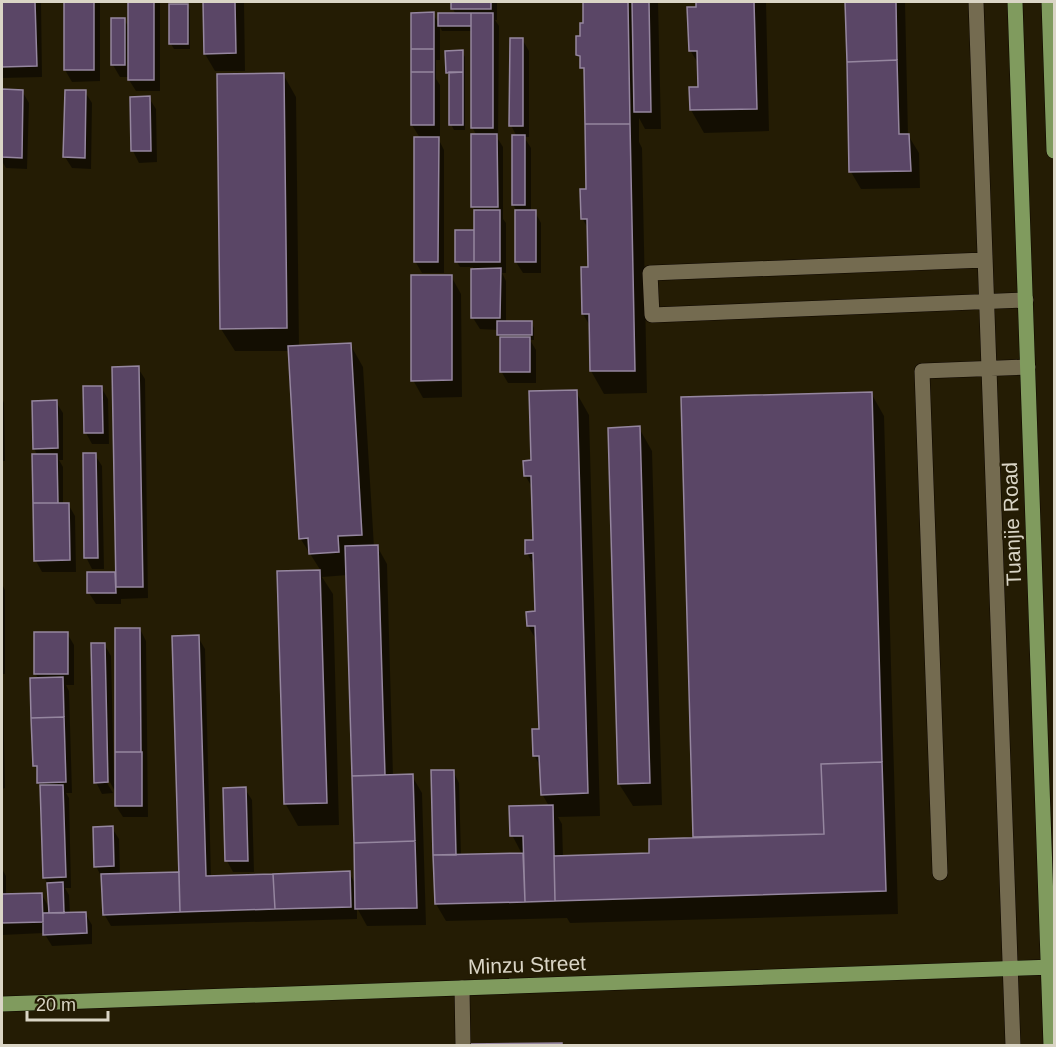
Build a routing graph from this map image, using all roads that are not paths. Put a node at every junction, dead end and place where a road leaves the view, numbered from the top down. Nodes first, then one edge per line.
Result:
1 (976, 2) edge
2 (1015, 2) edge
3 (1049, 2) edge
4 (1054, 151) edge
5 (986, 260) junction
6 (1026, 300) junction
7 (987, 302) junction
8 (1028, 367) junction
9 (989, 369) junction
10 (940, 873) dead end
11 (1051, 968) edge
12 (1010, 969) junction
13 (462, 988) junction
14 (2, 1004) edge
15 (463, 1046) edge
16 (1012, 1046) edge
17 (1051, 1046) edge

1 - 5 street
2 - 6 main road, Tuanjie Road
3 - 4 main road
5 - 7 street
5 - 7 street
6 - 7 street
6 - 8 main road, Tuanjie Road
7 - 9 street
8 - 9 street
8 - 11 main road, Tuanjie Road
9 - 10 street
9 - 12 street
11 - 12 main road, Minzu Street
11 - 17 main road, Tuanjie Road
12 - 13 main road, Minzu Street
12 - 16 street
13 - 14 main road, Minzu Street
13 - 15 street

